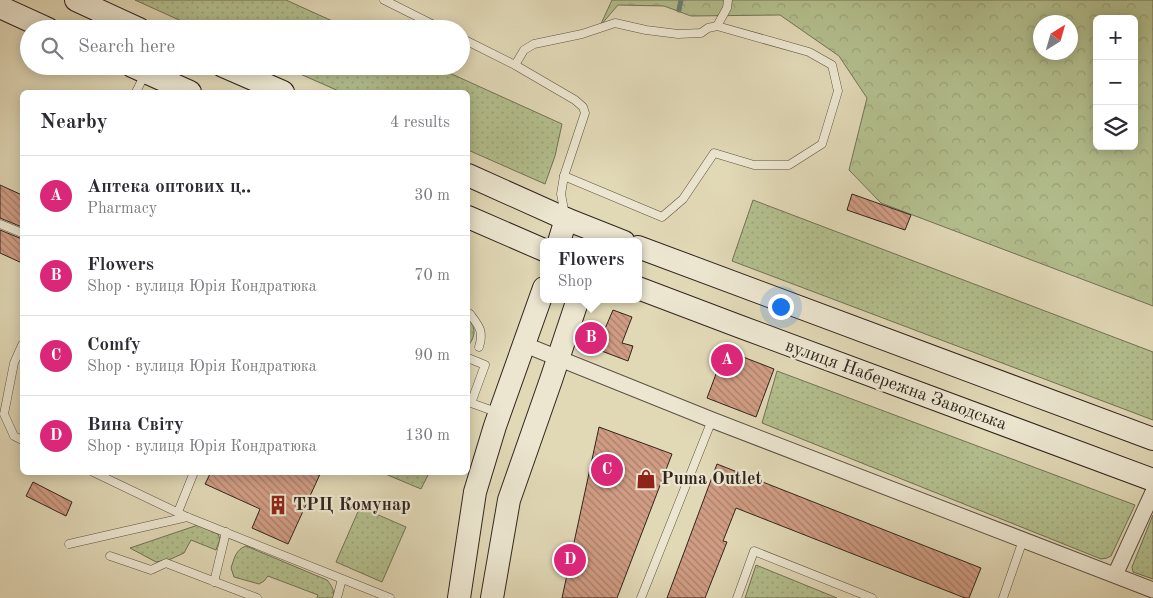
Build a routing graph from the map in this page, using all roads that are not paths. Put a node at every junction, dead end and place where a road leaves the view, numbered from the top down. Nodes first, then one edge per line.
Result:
1 (76, 0) edge
2 (384, 0) edge
3 (728, 0) edge
4 (0, 7) edge
5 (28, 20) edge
6 (119, 20) edge
7 (424, 20) edge
8 (717, 26) junction
9 (470, 42) edge
10 (515, 65) junction
11 (138, 75) edge
12 (152, 75) edge
13 (243, 75) edge
14 (136, 90) edge
15 (186, 90) edge
16 (277, 90) edge
17 (470, 176) edge
18 (564, 176) junction
19 (470, 218) edge
20 (566, 219) junction
21 (0, 224) edge
22 (20, 232) edge
23 (600, 237) edge
24 (560, 238) edge
25 (540, 248) edge
26 (642, 248) edge
27 (642, 290) edge
28 (540, 299) edge
29 (577, 303) edge
30 (470, 314) edge
31 (523, 344) junction
32 (479, 347) dead end
33 (20, 350) edge
34 (559, 358) junction
35 (470, 359) edge
36 (500, 413) junction
37 (712, 420) junction
38 (20, 439) edge
39 (1153, 439) edge
40 (99, 475) edge
41 (193, 475) edge
42 (1153, 480) edge
43 (1153, 492) edge
44 (178, 512) junction
45 (188, 517) junction
46 (226, 532) junction
47 (1023, 540) junction
48 (69, 544) dead end
49 (110, 556) dead end
50 (1115, 575) junction
51 (342, 579) junction
52 (214, 582) junction
53 (1153, 590) edge
54 (257, 598) edge
55 (337, 598) edge
56 (390, 598) edge
57 (459, 598) edge
58 (492, 598) edge
59 (641, 598) edge
60 (737, 598) edge
61 (872, 598) edge
62 (1002, 598) edge

1 - 6 main road
2 - 7 lane
3 - 8 lane
4 - 5 main road
8 - 10 lane
8 - 18 lane
9 - 10 lane
10 - 18 lane
11 - 14 lane
12 - 15 main road
13 - 16 main road
17 - 20 main road
18 - 20 lane
19 - 25 main road
20 - 23 main road
20 - 24 main road
21 - 22 lane
26 - 39 main road
27 - 42 main road, вулиця Набережна Заводська
28 - 31 main road
29 - 34 main road
30 - 32 lane
31 - 34 street
31 - 36 main road
33 - 38 lane
34 - 37 street
34 - 58 main road
35 - 36 lane
36 - 57 main road
37 - 47 street
37 - 59 lane
40 - 44 lane
41 - 44 lane
43 - 50 street
44 - 45 lane
45 - 46 lane
45 - 48 lane
46 - 51 lane
46 - 52 lane
47 - 50 street
47 - 62 lane
49 - 52 lane
50 - 53 street
51 - 55 lane
51 - 56 lane
52 - 54 lane
60 - 61 lane

